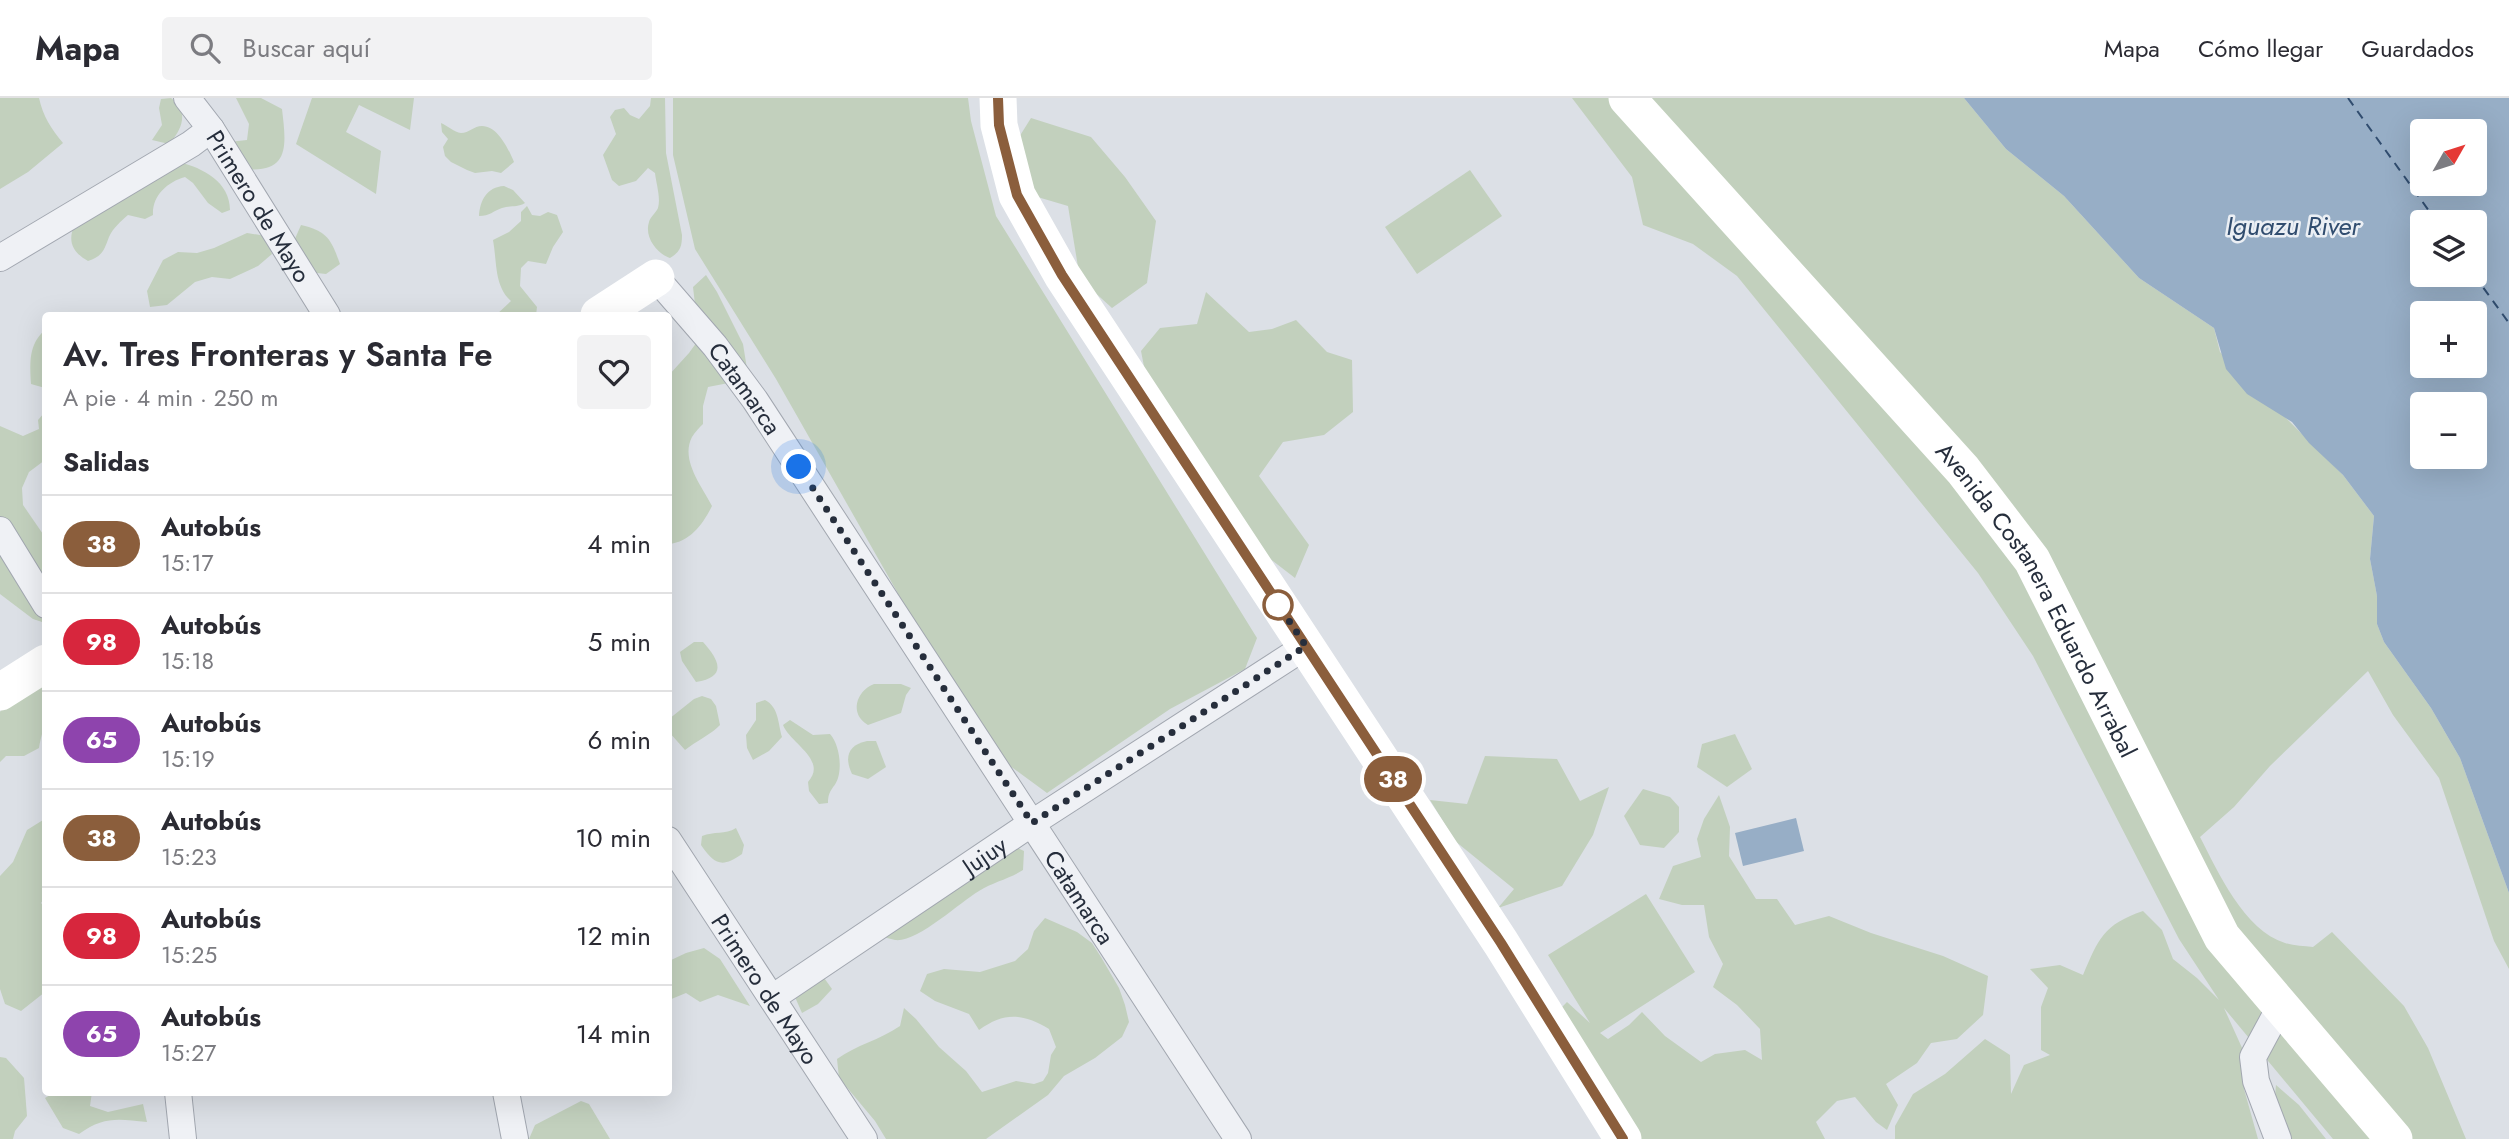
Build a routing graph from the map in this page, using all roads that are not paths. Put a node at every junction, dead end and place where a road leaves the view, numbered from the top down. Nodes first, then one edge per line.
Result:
1 (187, 98) edge
2 (998, 98) edge
3 (1627, 98) edge
4 (211, 129) junction
5 (0, 258) edge
6 (656, 278) joint
7 (325, 312) edge
8 (604, 312) edge
9 (0, 530) edge
10 (42, 598) edge
11 (1306, 646) junction
12 (42, 666) edge
13 (0, 692) edge
14 (1032, 823) junction
15 (672, 845) edge
16 (772, 998) junction
17 (2281, 1006) junction
18 (178, 1096) edge
19 (507, 1096) edge
20 (183, 1139) edge
21 (515, 1139) edge
22 (864, 1139) edge
23 (1238, 1139) edge
24 (1623, 1139) edge
25 (2278, 1139) edge
26 (2394, 1139) edge

1 - 4 street, Primero de Mayo
2 - 11 main road
3 - 17 main road, Avenida Costanera Eduardo Arrabal
4 - 5 street
4 - 7 street, Primero de Mayo
6 - 8 main road
6 - 14 street, Catamarca
9 - 10 street
11 - 14 street, Jujuy
11 - 24 main road
12 - 13 main road
14 - 16 street, Jujuy
14 - 23 street, Catamarca
15 - 16 street, Primero de Mayo
16 - 22 street, Primero de Mayo
17 - 25 street
17 - 26 main road, Avenida Costanera Eduardo Arrabal
18 - 20 street
19 - 21 street

